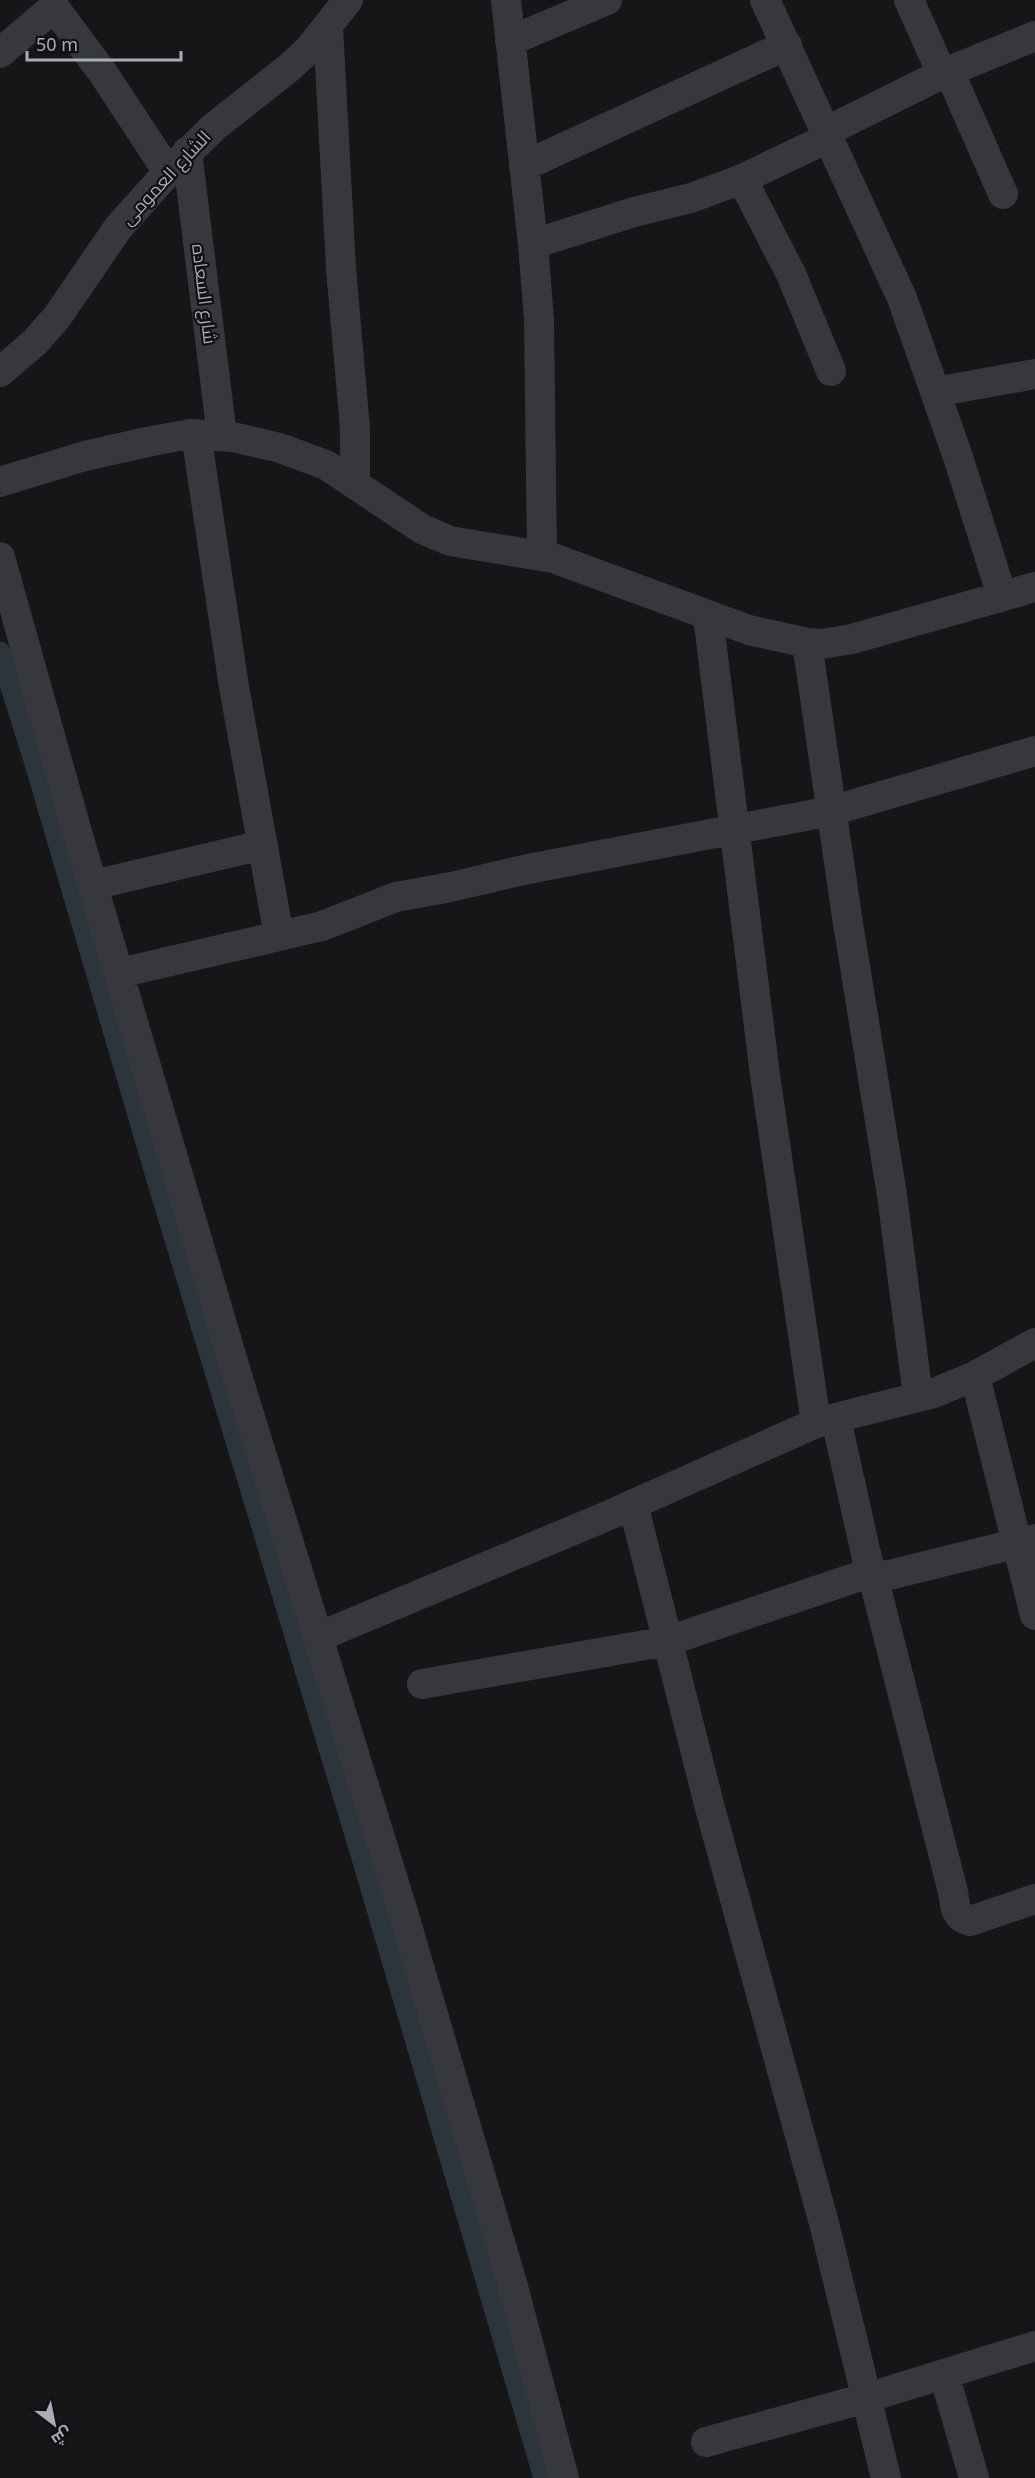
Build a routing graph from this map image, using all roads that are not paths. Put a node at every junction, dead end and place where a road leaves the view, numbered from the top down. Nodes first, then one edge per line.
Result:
1 (506, 0) edge
2 (607, 0) edge
3 (765, 0) edge
4 (909, 0) edge
5 (52, 3) edge
6 (332, 12) edge
7 (1035, 36) edge
8 (510, 42) junction
9 (787, 45) junction
10 (0, 53) edge
11 (945, 73) junction
12 (826, 135) junction
13 (177, 162) junction
14 (524, 166) junction
15 (742, 179) junction
16 (1003, 194) dead end
17 (533, 244) junction
18 (831, 371) dead end
19 (0, 372) edge
20 (1035, 374) edge
21 (935, 392) junction
22 (209, 435) junction
23 (0, 482) edge
24 (355, 483) junction
25 (542, 556) junction
26 (0, 557) edge
27 (1035, 587) edge
28 (1002, 596) junction
29 (708, 616) junction
30 (807, 643) junction
31 (1035, 751) edge
32 (831, 811) junction
33 (734, 829) junction
34 (263, 845) junction
35 (93, 885) junction
36 (279, 936) junction
37 (119, 973) junction
38 (1035, 1343) edge
39 (975, 1376) junction
40 (918, 1397) junction
41 (826, 1421) junction
42 (633, 1504) junction
43 (1026, 1542) edge
44 (872, 1572) junction
45 (1035, 1615) edge
46 (318, 1636) junction
47 (668, 1641) junction
48 (422, 1684) dead end
49 (1035, 1899) edge
50 (1035, 2346) edge
51 (944, 2374) junction
52 (866, 2398) junction
53 (706, 2442) dead end
54 (564, 2478) edge
55 (886, 2478) edge
56 (974, 2478) edge

1 - 8 street
2 - 8 street
3 - 9 street
4 - 11 street
5 - 10 street
5 - 13 street
6 - 13 street, الشارع العمومى
6 - 24 street
7 - 11 street
8 - 14 street
9 - 12 street
9 - 14 street
11 - 12 street
11 - 16 street
12 - 15 street
12 - 21 street
13 - 19 street, الشارع العمومى
13 - 22 street, شارع السعاده
14 - 17 street
15 - 17 street
15 - 18 street
17 - 25 street
20 - 21 street
21 - 28 street
22 - 23 street
22 - 24 street
22 - 34 street, شارع السعاده
24 - 25 street
25 - 29 street
26 - 35 street
27 - 28 street
28 - 30 street
29 - 30 street
29 - 33 street
30 - 32 street
31 - 32 street
32 - 33 street
32 - 40 street
33 - 36 street
33 - 41 street
34 - 35 street
34 - 36 street, شارع السعاده
35 - 37 street
36 - 37 street
37 - 46 street
38 - 39 street
39 - 40 street
39 - 43 street
40 - 41 street
41 - 42 street
41 - 44 street
42 - 46 street
42 - 47 street
43 - 44 street
43 - 45 street
44 - 47 street
44 - 49 street
46 - 54 street
47 - 48 street
47 - 52 street
50 - 51 street
51 - 52 street
51 - 56 street
52 - 53 street
52 - 55 street

